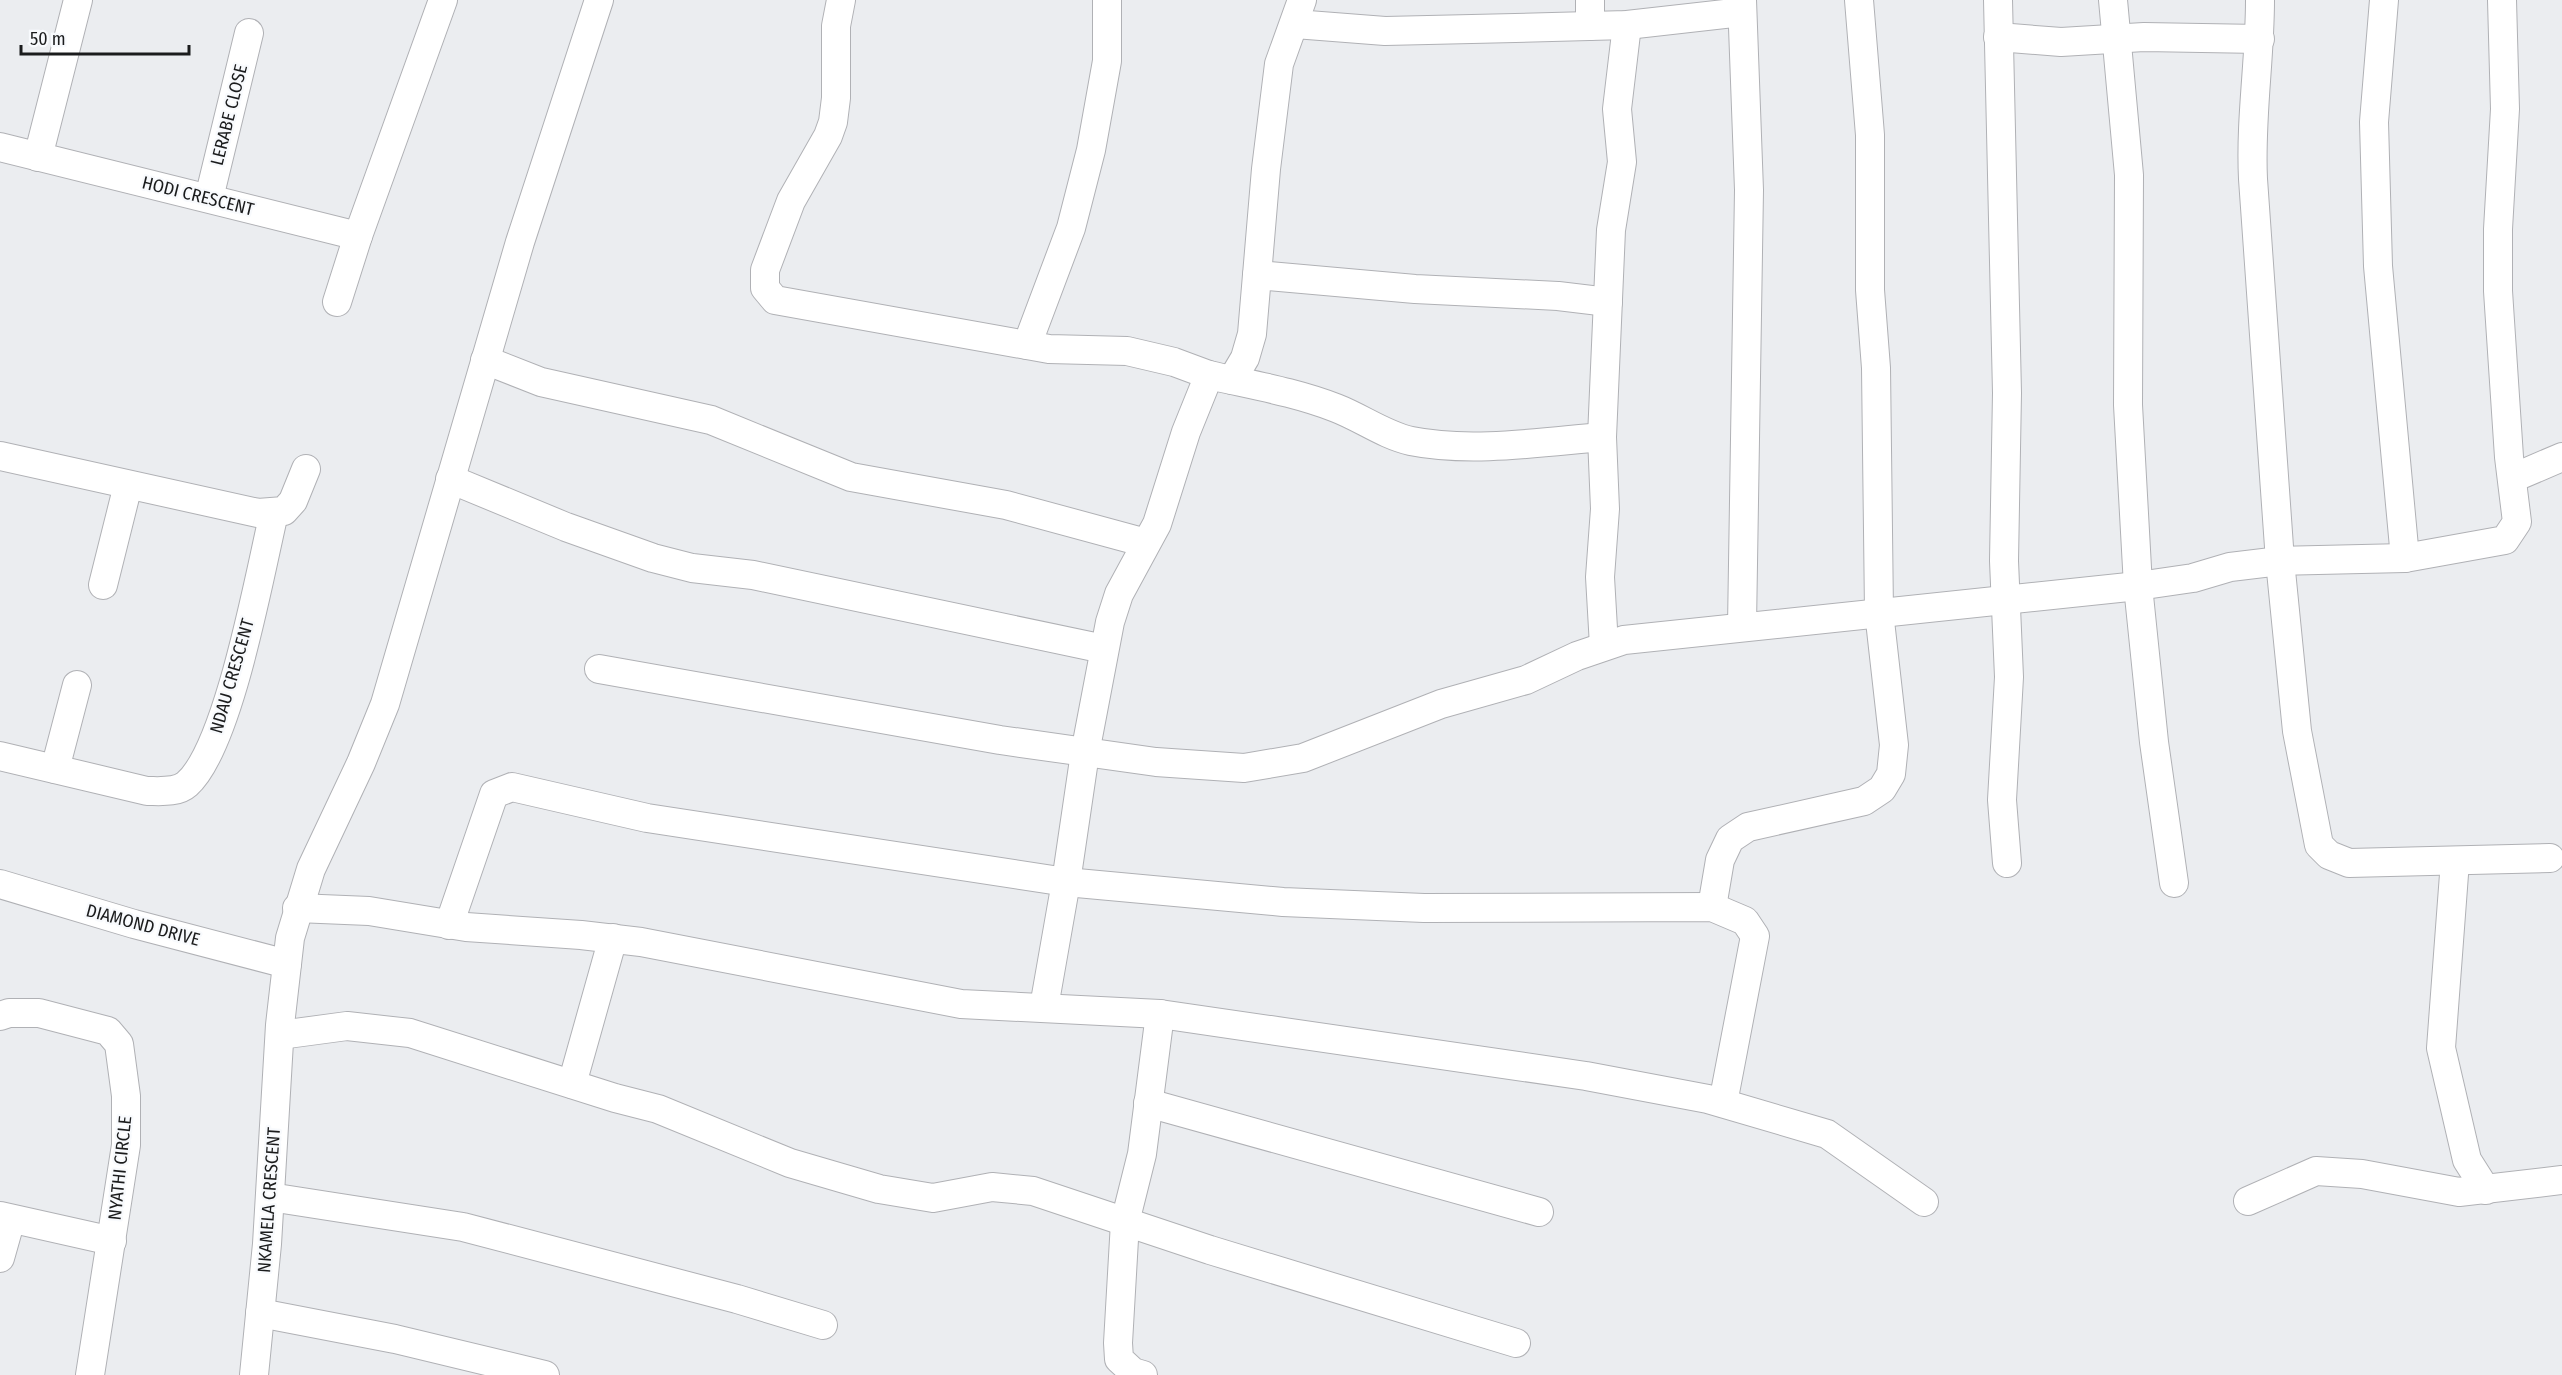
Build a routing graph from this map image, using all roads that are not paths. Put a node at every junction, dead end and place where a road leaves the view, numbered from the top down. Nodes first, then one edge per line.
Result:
1 (78, 0) edge
2 (443, 0) edge
3 (599, 0) edge
4 (841, 0) edge
5 (1107, 0) edge
6 (1859, 0) edge
7 (1998, 0) edge
8 (2113, 0) edge
9 (2260, 0) edge
10 (2384, 0) edge
11 (2502, 0) edge
12 (1742, 6) edge
13 (1299, 12) edge
14 (1590, 13) edge
15 (1627, 25) junction
16 (249, 33) dead end
17 (1998, 37) junction
18 (2116, 39) junction
19 (2260, 39) junction
20 (0, 147) edge
21 (38, 157) junction
22 (209, 198) junction
23 (358, 236) junction
24 (1257, 275) junction
25 (337, 302) dead end
26 (1608, 302) junction
27 (1027, 345) junction
28 (485, 360) junction
29 (1220, 377) junction
30 (1602, 437) junction
31 (0, 456) edge
32 (2562, 457) edge
33 (306, 469) dead end
34 (2513, 478) junction
35 (450, 479) junction
36 (128, 485) junction
37 (274, 513) junction
38 (1146, 543) junction
39 (2405, 558) junction
40 (2280, 561) junction
41 (103, 585) dead end
42 (2138, 586) junction
43 (2006, 599) junction
44 (1879, 612) junction
45 (1742, 626) junction
46 (1604, 646) junction
47 (1104, 649) junction
48 (599, 669) dead end
49 (77, 685) dead end
50 (1084, 753) junction
51 (0, 756) edge
52 (55, 769) junction
53 (2550, 858) dead end
54 (2455, 861) junction
55 (2007, 863) dead end
56 (1066, 882) junction
57 (2174, 883) dead end
58 (0, 884) edge
59 (1712, 907) junction
60 (297, 908) junction
61 (449, 925) junction
62 (613, 938) junction
63 (287, 964) junction
64 (1044, 1007) junction
65 (1160, 1014) junction
66 (0, 1016) edge
67 (280, 1030) junction
68 (572, 1084) junction
69 (1148, 1103) junction
70 (1723, 1103) junction
71 (2562, 1180) edge
72 (2486, 1190) junction
73 (270, 1197) junction
74 (2248, 1201) dead end
75 (1924, 1202) dead end
76 (1539, 1212) dead end
77 (5, 1217) edge
78 (1125, 1222) junction
79 (112, 1241) junction
80 (0, 1258) edge
81 (260, 1313) junction
82 (823, 1325) dead end
83 (1516, 1342) dead end
84 (90, 1375) edge
85 (254, 1375) edge
86 (545, 1375) edge
87 (1143, 1375) edge

1 - 21 street
2 - 23 street
3 - 28 street, NKAMELA CRESCENT
4 - 27 street
5 - 27 street
6 - 44 street
7 - 17 street
8 - 18 street
9 - 19 street
10 - 39 street
11 - 34 street
12 - 15 street
12 - 45 street
13 - 14 street
13 - 24 street
14 - 15 street
15 - 26 street
16 - 22 street, LERABE CLOSE
17 - 18 street
17 - 43 street
18 - 19 street
18 - 42 street
19 - 40 street
20 - 21 street, HODI CRESCENT
21 - 22 street, HODI CRESCENT
22 - 23 street, HODI CRESCENT
23 - 25 street
24 - 26 street
24 - 29 street
26 - 30 street
27 - 29 street
28 - 35 street, NKAMELA CRESCENT
28 - 38 street
29 - 30 street
29 - 38 street
30 - 46 street
31 - 36 street
32 - 34 street
33 - 37 street
34 - 39 street
35 - 47 street
35 - 60 street, NKAMELA CRESCENT
36 - 37 street
36 - 41 street
37 - 52 street, NDAU CRESCENT
38 - 47 street
39 - 40 street
40 - 42 street
40 - 54 street
42 - 43 street
42 - 57 street
43 - 44 street
43 - 55 street
44 - 45 street
44 - 59 street
45 - 46 street
46 - 50 street
47 - 50 street
48 - 50 street
49 - 52 street
50 - 56 street
51 - 52 street, NDAU CRESCENT
53 - 54 street
54 - 72 street
56 - 59 street
56 - 61 street
56 - 64 street
58 - 63 street, DIAMOND DRIVE
59 - 70 street
60 - 61 street
60 - 63 street, NKAMELA CRESCENT
61 - 62 street
62 - 64 street
62 - 68 street
63 - 67 street, NKAMELA CRESCENT
64 - 65 street
65 - 69 street
65 - 70 street
66 - 79 street, NYATHI CIRCLE
67 - 68 street
67 - 73 street, NKAMELA CRESCENT
68 - 78 street
69 - 76 street
69 - 78 street
70 - 75 street
71 - 72 street
72 - 74 street
73 - 81 street, NKAMELA CRESCENT
73 - 82 street
77 - 79 street
77 - 80 street
78 - 83 street
78 - 87 street
79 - 84 street, NYATHI CIRCLE
81 - 85 street, NKAMELA CRESCENT
81 - 86 street

